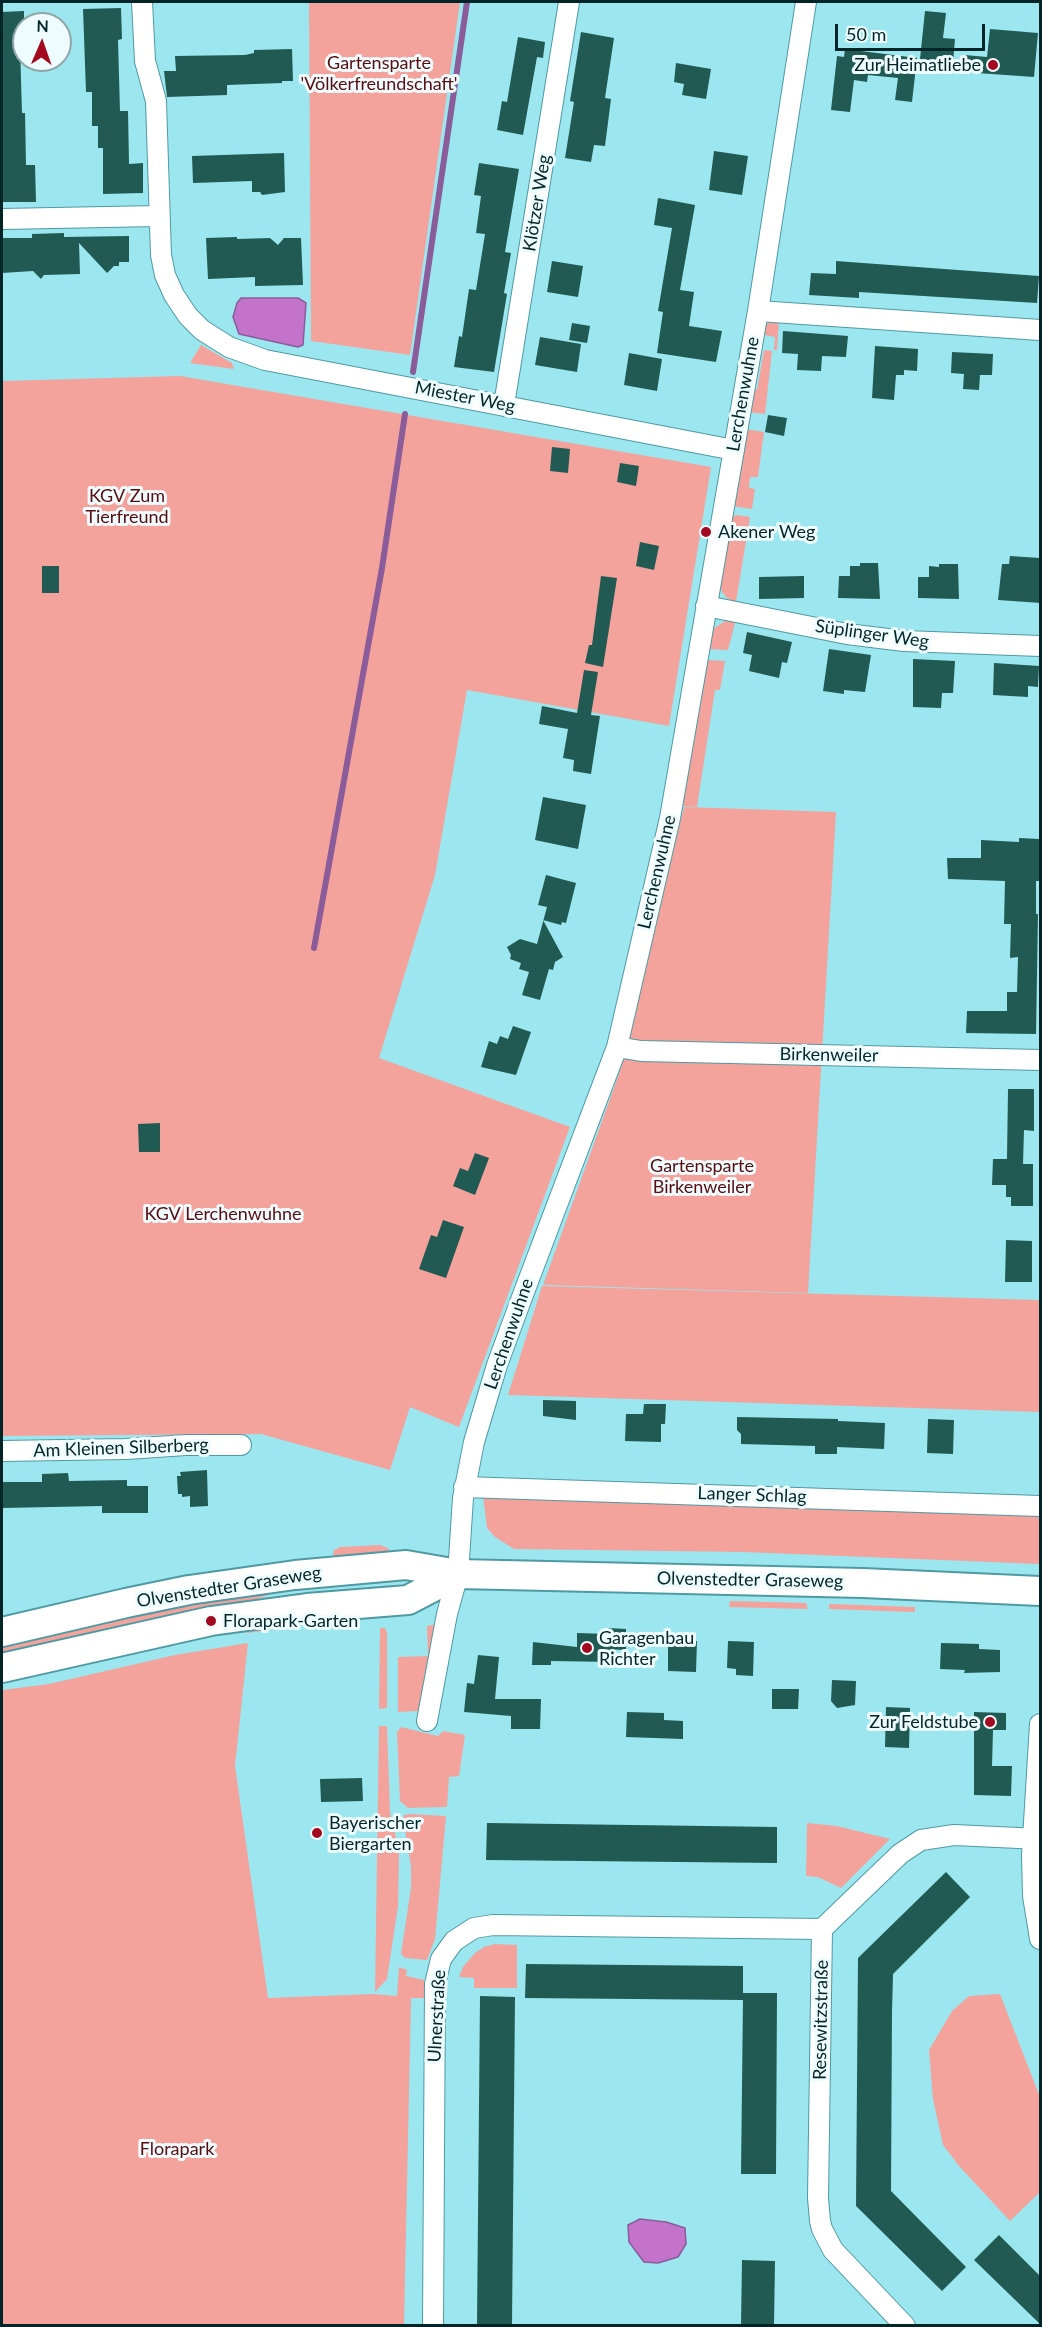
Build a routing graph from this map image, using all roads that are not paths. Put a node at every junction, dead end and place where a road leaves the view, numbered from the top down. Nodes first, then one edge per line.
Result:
1 (142, 2) edge
2 (569, 2) edge
3 (807, 2) edge
4 (158, 216) junction
5 (2, 219) edge
6 (758, 311) junction
7 (1041, 330) edge
8 (504, 405) junction
9 (734, 450) junction
10 (706, 606) junction
11 (1041, 646) edge
12 (618, 1047) junction
13 (1041, 1060) edge
14 (241, 1445) dead end
15 (2, 1451) edge
16 (464, 1486) junction
17 (1041, 1506) edge
18 (458, 1574) junction
19 (1041, 1591) edge
20 (2, 1632) edge
21 (2, 1668) edge
22 (428, 1721) dead end
23 (1041, 1724) edge
24 (1036, 1839) edge
25 (822, 1929) junction
26 (1041, 1939) edge
27 (433, 2325) edge
28 (905, 2325) edge

1 - 4 street, Miester Weg
2 - 8 street, Klötzer Weg
3 - 6 street, Lerchenwuhne
4 - 5 street
4 - 8 street, Miester Weg
6 - 7 street
6 - 9 street, Lerchenwuhne
8 - 9 street, Miester Weg
9 - 10 street, Lerchenwuhne
10 - 11 street, Süplinger Weg
10 - 12 street, Lerchenwuhne
12 - 13 street, Birkenweiler
12 - 16 street, Lerchenwuhne
14 - 15 street, Am Kleinen Silberberg
16 - 17 street, Langer Schlag
16 - 18 street, Lerchenwuhne
18 - 19 main road, Olvenstedter Graseweg
18 - 20 main road, Olvenstedter Graseweg
18 - 21 main road, Olvenstedter Graseweg
18 - 22 street, Lerchenwuhne
23 - 24 street
24 - 25 street
24 - 26 street
25 - 27 street, Ulnerstraße
25 - 28 street, Resewitzstraße

